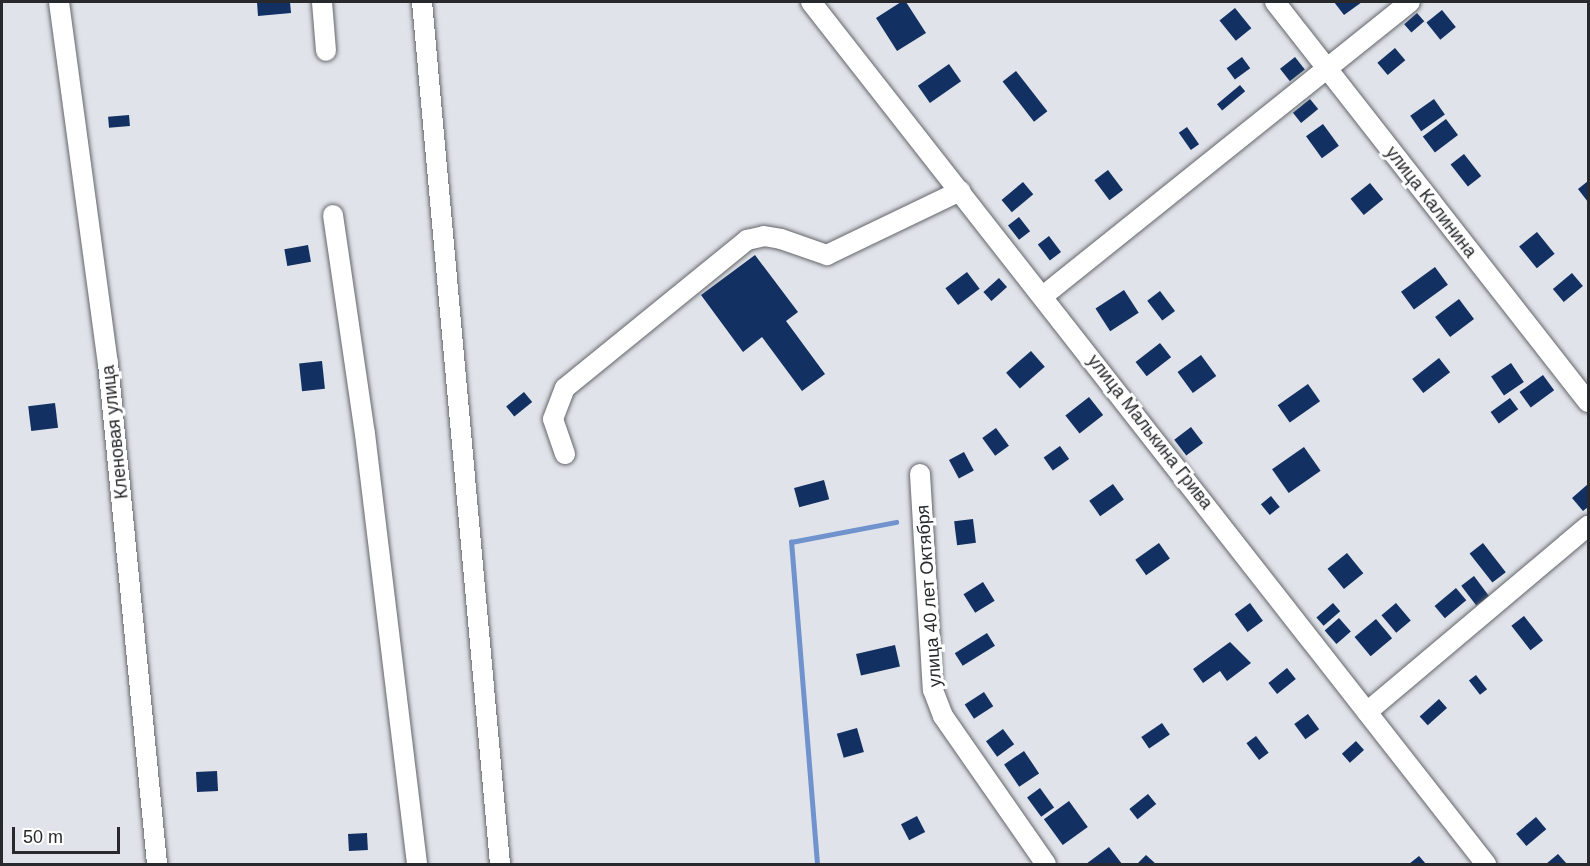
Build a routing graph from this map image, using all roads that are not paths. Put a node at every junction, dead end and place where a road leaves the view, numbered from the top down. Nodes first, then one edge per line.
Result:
1 (59, 2) edge
2 (322, 2) edge
3 (422, 2) edge
4 (811, 2) edge
5 (1275, 2) edge
6 (1410, 2) edge
7 (326, 51) dead end
8 (1325, 67) junction
9 (960, 191) junction
10 (333, 215) dead end
11 (1043, 296) junction
12 (1588, 402) edge
13 (565, 454) dead end
14 (920, 474) dead end
15 (1588, 526) edge
16 (1367, 712) junction
17 (157, 864) edge
18 (417, 864) edge
19 (500, 864) edge
20 (1046, 864) edge
21 (1486, 864) edge

1 - 17 street, Кленовая улица
2 - 7 street
3 - 19 street
4 - 9 street, улица Малькина Грива
5 - 8 street, улица Калинина
6 - 8 street
8 - 11 street
8 - 12 street, улица Калинина
9 - 11 street, улица Малькина Грива
9 - 13 street
10 - 18 street
11 - 16 street, улица Малькина Грива
14 - 20 street, улица 40 лет Октября
15 - 16 street
16 - 21 street, улица Малькина Грива

